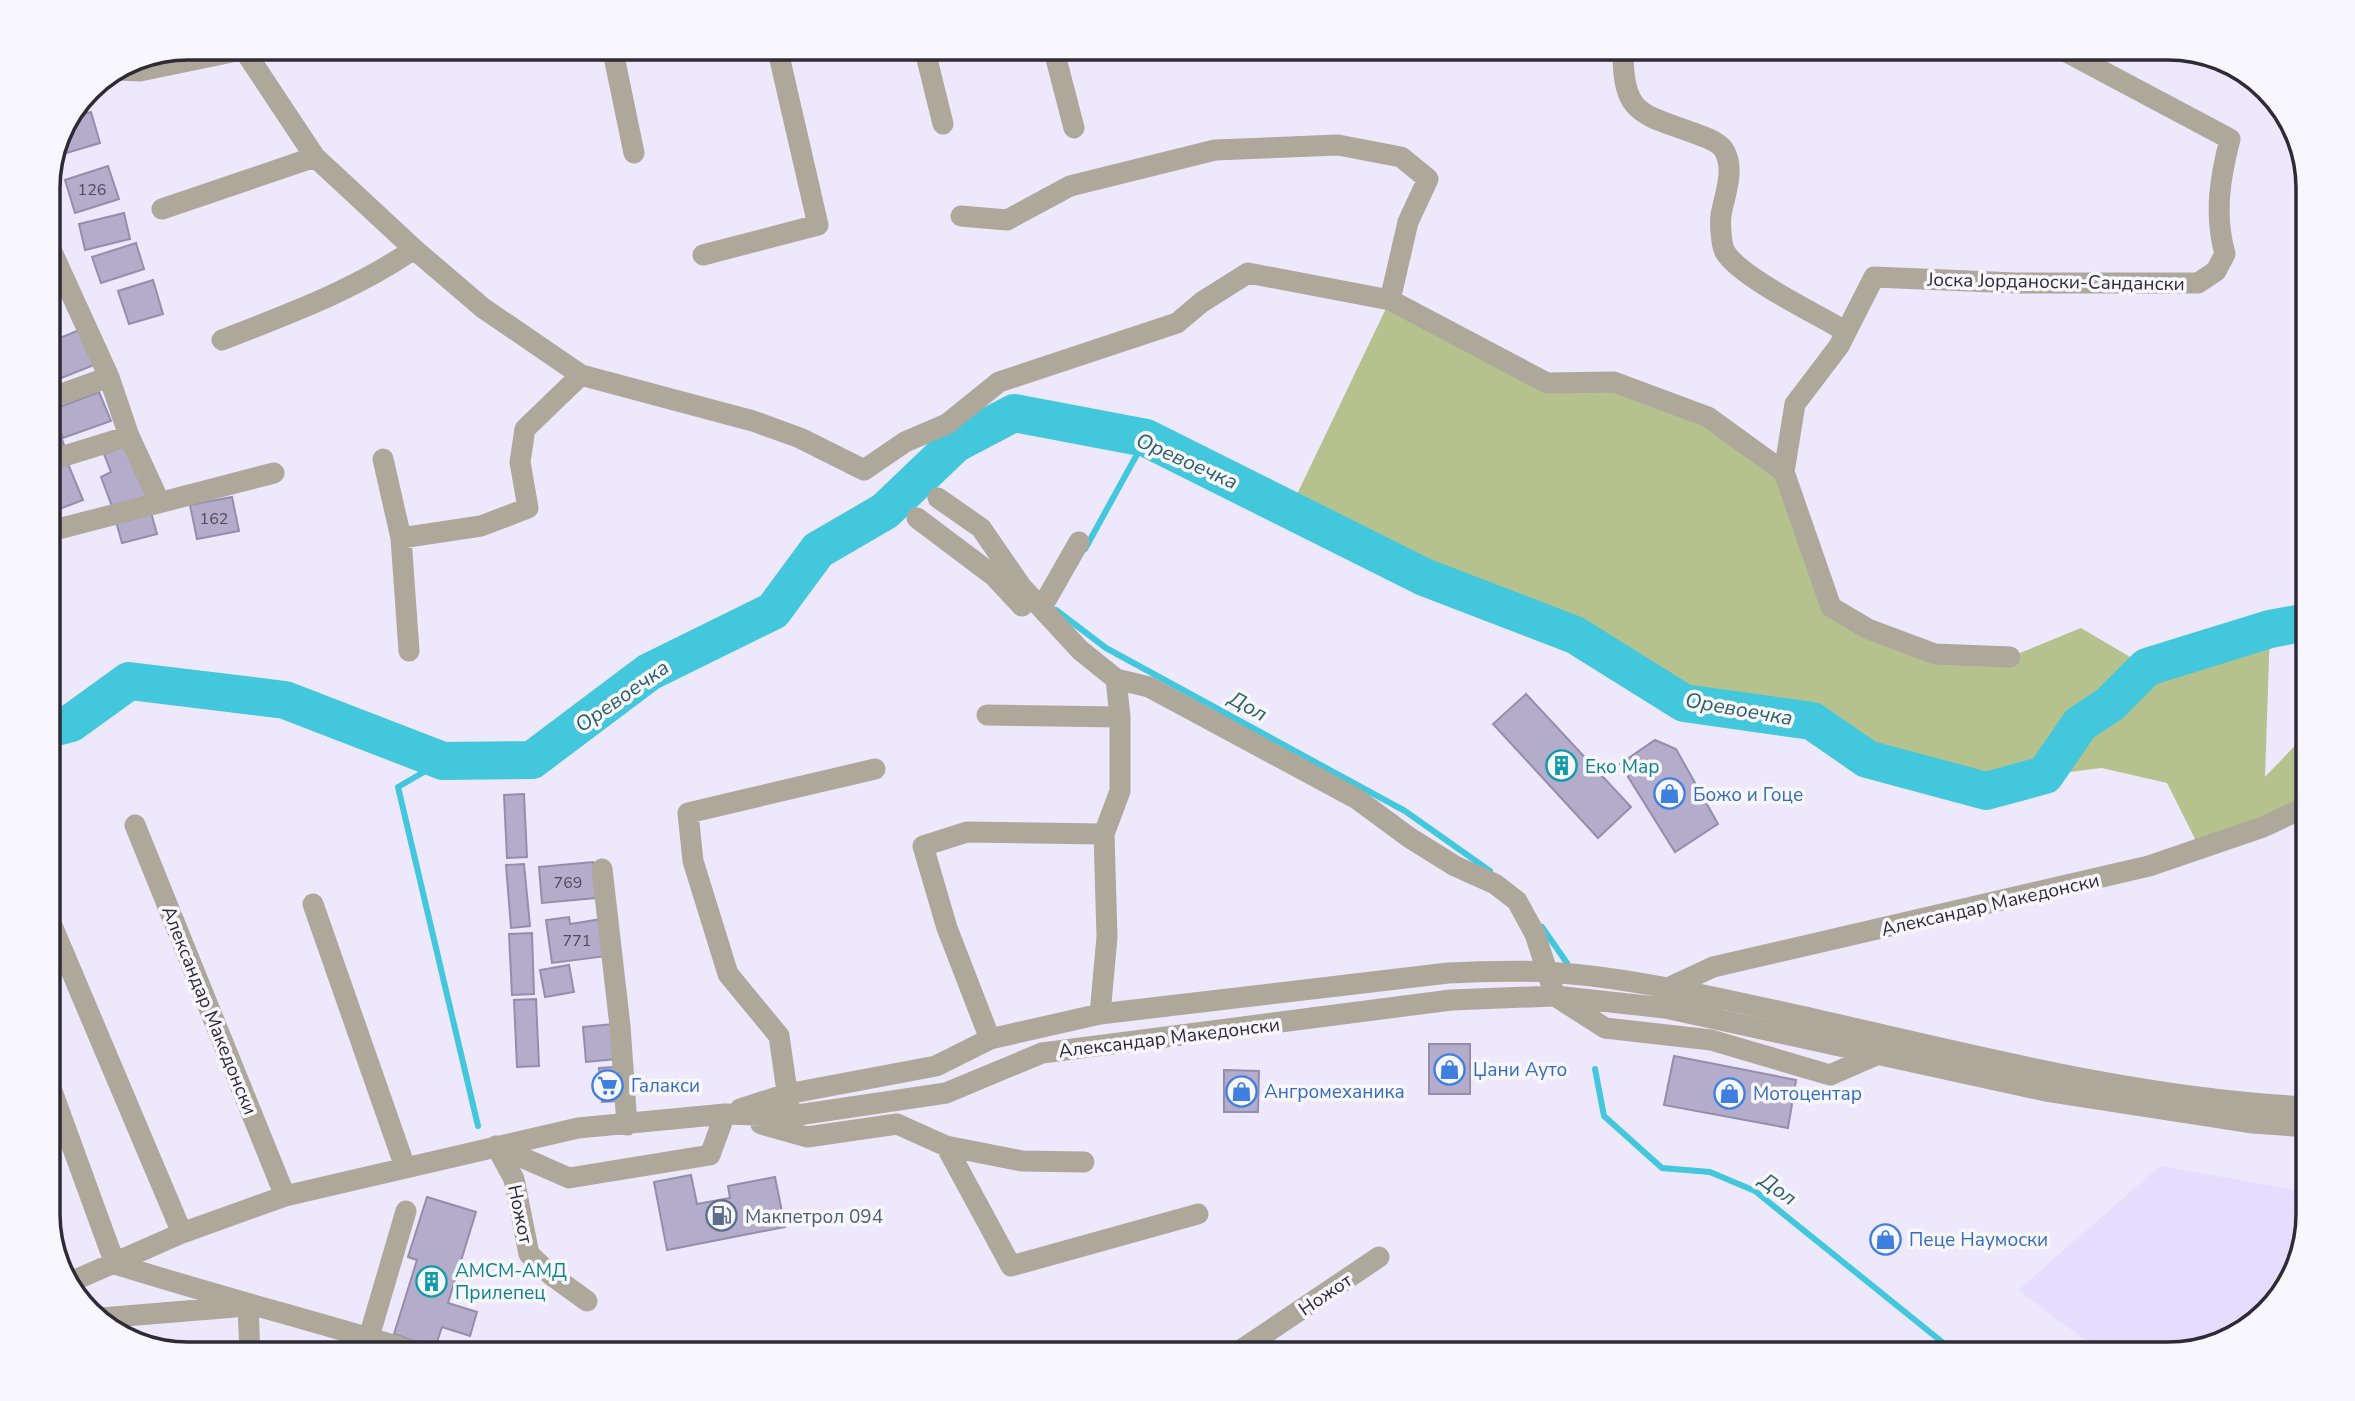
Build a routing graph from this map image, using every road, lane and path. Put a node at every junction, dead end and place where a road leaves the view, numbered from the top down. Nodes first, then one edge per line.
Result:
1 (193, 60) edge
2 (257, 60) edge
3 (615, 60) edge
4 (781, 60) edge
5 (927, 60) edge
6 (1056, 60) edge
7 (1623, 60) edge
8 (2082, 60) edge
9 (136, 71) edge
10 (943, 124) dead end
11 (1074, 128) dead end
12 (634, 153) dead end
13 (315, 157) junction
14 (162, 209) dead end
15 (961, 216) dead end
16 (414, 249) junction
17 (703, 255) dead end
18 (60, 269) edge
19 (1390, 300) junction
20 (1845, 331) junction
21 (222, 340) dead end
22 (581, 375) junction
23 (109, 377) junction
24 (60, 395) edge
25 (129, 436) junction
26 (60, 457) edge
27 (383, 459) dead end
28 (1784, 472) junction
29 (274, 473) dead end
30 (938, 498) dead end
31 (159, 501) junction
32 (917, 518) dead end
33 (62, 528) dead end
34 (401, 538) junction
35 (1079, 542) dead end
36 (1042, 607) junction
37 (1080, 650) junction
38 (409, 651) dead end
39 (2010, 657) dead end
40 (1116, 679) junction
41 (987, 715) dead end
42 (1121, 717) junction
43 (875, 769) dead end
44 (2296, 812) edge
45 (135, 825) dead end
46 (1104, 834) junction
47 (602, 869) dead end
48 (313, 904) dead end
49 (60, 944) edge
50 (1548, 972) junction
51 (1555, 996) junction
52 (1667, 998) junction
53 (1100, 1014) junction
54 (990, 1039) junction
55 (1876, 1055) junction
56 (787, 1094) junction
57 (2296, 1106) edge
58 (60, 1113) edge
59 (725, 1114) junction
60 (791, 1116) junction
61 (627, 1125) junction
62 (2296, 1126) edge
63 (496, 1146) junction
64 (946, 1146) junction
65 (1084, 1163) dead end
66 (405, 1167) junction
67 (285, 1196) junction
68 (406, 1211) dead end
69 (1198, 1214) dead end
70 (182, 1233) junction
71 (1379, 1257) dead end
72 (115, 1264) junction
73 (78, 1279) edge
74 (587, 1301) dead end
75 (248, 1306) junction
76 (113, 1317) edge
77 (369, 1337) junction
78 (250, 1342) edge
79 (385, 1342) edge
80 (1253, 1342) edge

1 - 9 street
2 - 13 street
3 - 12 street
4 - 17 street
5 - 10 street
6 - 11 street
7 - 20 street
8 - 20 street, Јоска Јорданоски-Сандански
13 - 14 street
13 - 16 street
15 - 19 street
16 - 21 street
16 - 22 street
18 - 23 street
19 - 22 street
19 - 28 street
20 - 28 street, Јоска Јорданоски-Сандански
22 - 34 street
23 - 24 street
23 - 25 street
25 - 26 street
25 - 31 street
27 - 34 street
28 - 39 street, Јоска Јорданоски-Сандански
29 - 31 street
30 - 36 street
31 - 33 street
32 - 37 street
34 - 38 street
35 - 36 street
36 - 37 street
37 - 40 street
40 - 42 street, Александар Македонски
40 - 50 street
41 - 42 street
42 - 46 street, Александар Македонски
43 - 56 street
44 - 52 street, Александар Македонски
45 - 67 street, Александар Македонски
46 - 53 street, Александар Македонски
46 - 54 street
47 - 61 street
48 - 66 street
49 - 70 street
50 - 51 street
50 - 52 street, Александар Македонски
50 - 53 street, Александар Македонски
51 - 52 street, Александар Македонски
51 - 55 street
51 - 60 street, Александар Македонски
52 - 55 street, Александар Македонски
52 - 57 street, Александар Македонски
53 - 54 street, Александар Македонски
54 - 56 street, Александар Македонски
55 - 62 street, Александар Македонски
56 - 59 street, Александар Македонски
56 - 60 street
58 - 72 street
59 - 60 street, Александар Македонски
59 - 61 street, Александар Македонски
59 - 63 street
59 - 64 street, Александар Македонски
61 - 63 street, Александар Македонски
63 - 66 street, Александар Македонски
63 - 74 street, Ножот
64 - 65 street, Александар Македонски
64 - 69 street
66 - 67 street, Александар Македонски
67 - 70 street, Александар Македонски
68 - 77 street
70 - 72 street, Александар Македонски
71 - 80 street, Ножот
72 - 73 street, Александар Македонски
72 - 75 street
75 - 76 street
75 - 77 street
75 - 78 street
77 - 79 street

